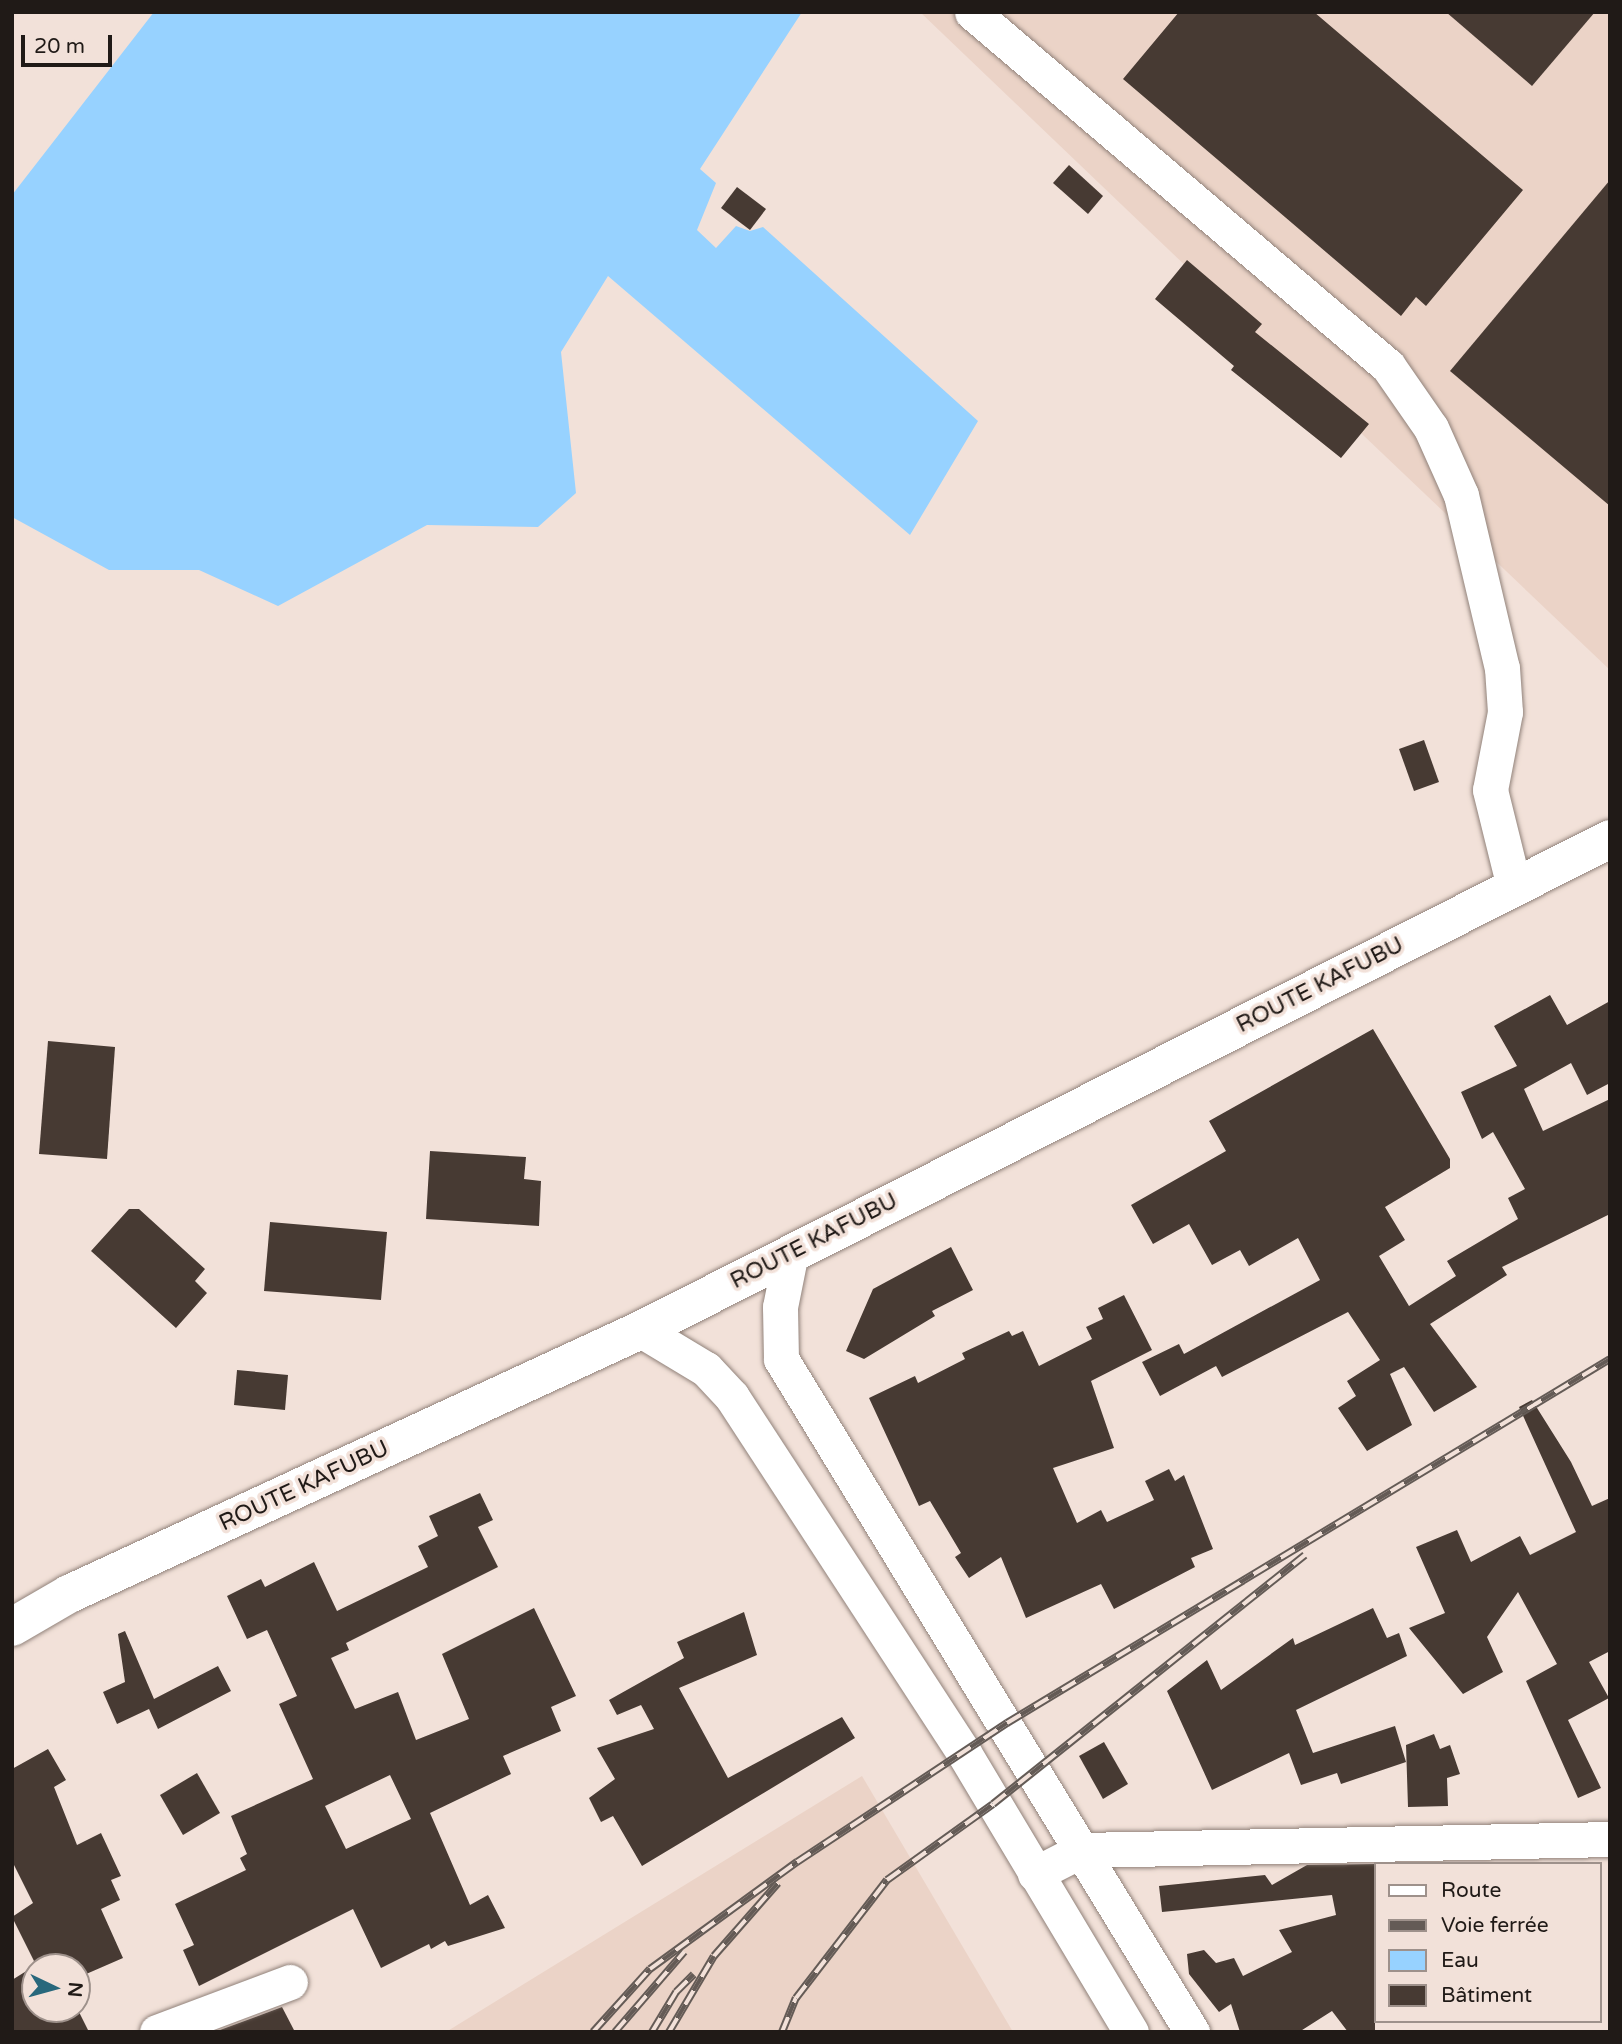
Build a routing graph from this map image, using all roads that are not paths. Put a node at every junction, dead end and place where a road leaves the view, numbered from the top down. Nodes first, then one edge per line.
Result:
1 (972, 12) edge
2 (1610, 839) edge
3 (1514, 887) junction
4 (791, 1252) junction
5 (641, 1330) junction
6 (12, 1628) edge
7 (1610, 1839) edge
8 (1082, 1850) junction
9 (1035, 1874) junction
10 (290, 1982) dead end
11 (157, 2032) edge
12 (1131, 2032) edge
13 (1192, 2032) edge

1 - 3 street
2 - 3 main road, ROUTE KAFUBU
3 - 4 main road, ROUTE KAFUBU
4 - 5 main road, ROUTE KAFUBU
4 - 8 street
5 - 6 main road, ROUTE KAFUBU
5 - 9 street
7 - 8 street
8 - 9 street
8 - 13 street
9 - 12 street
10 - 11 street

